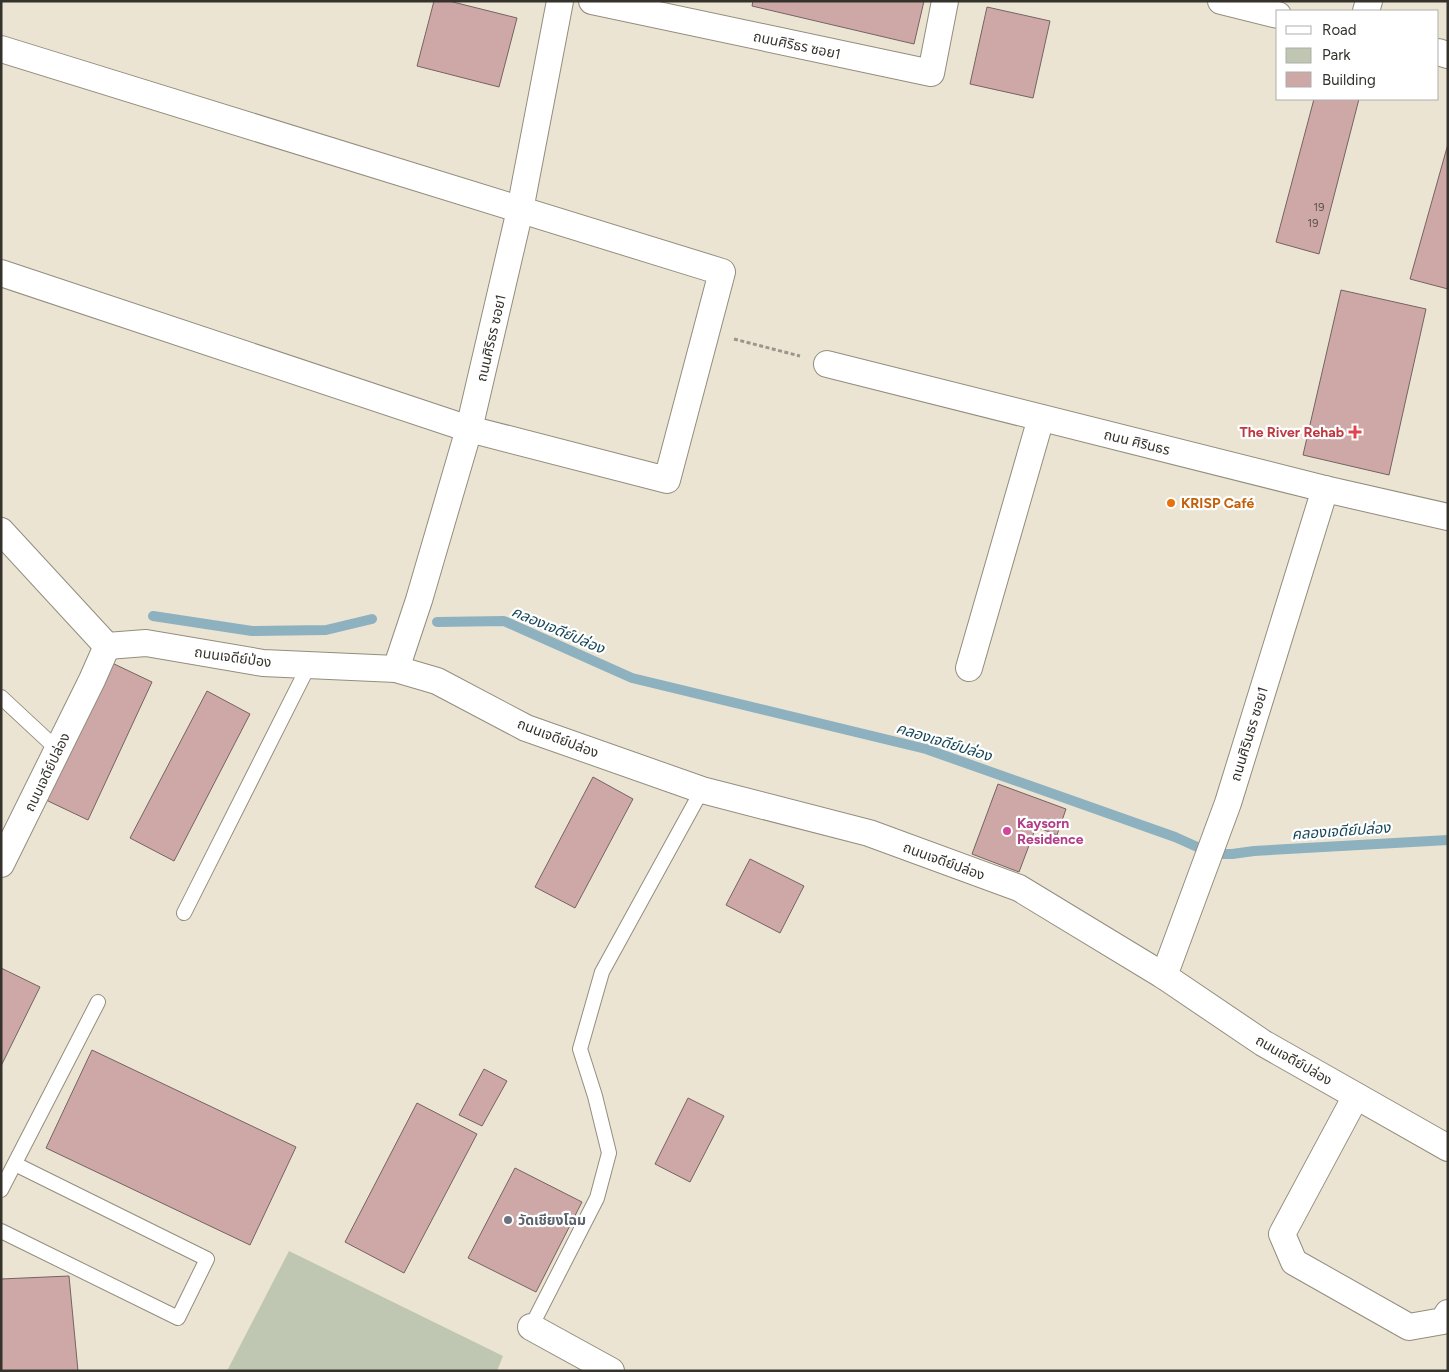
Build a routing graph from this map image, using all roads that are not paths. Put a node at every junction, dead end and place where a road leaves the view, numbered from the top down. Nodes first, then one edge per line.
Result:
1 (560, 1) edge
2 (592, 1) edge
3 (945, 1) edge
4 (1222, 1) edge
5 (1276, 14) edge
6 (1, 49) edge
7 (520, 210) junction
8 (1, 273) edge
9 (827, 364) road end
10 (1041, 418) junction
11 (469, 430) junction
12 (1325, 489) junction
13 (1448, 517) edge
14 (1, 531) edge
15 (106, 646) junction
16 (309, 665) junction
17 (969, 668) dead end
18 (396, 669) junction
19 (1, 697) edge
20 (58, 750) junction
21 (702, 790) junction
22 (1, 864) edge
23 (184, 913) dead end
24 (1164, 976) junction
25 (98, 1002) dead end
26 (1356, 1096) junction
27 (1448, 1148) edge
28 (15, 1164) junction
29 (1, 1190) edge
30 (1, 1232) edge
31 (1448, 1313) edge
32 (531, 1327) joint
33 (611, 1371) edge

1 - 7 street, ถนนศิริธร ซอย1
2 - 3 street, ถนนศิริธร ซอย1
4 - 5 street
6 - 7 street
7 - 11 street, ถนนศิริธร ซอย1
7 - 11 street
8 - 11 street
9 - 10 street, ถนน ศิรินธร
10 - 12 street, ถนน ศิรินธร
10 - 17 street
11 - 18 street, ถนนศิริธร ซอย1
12 - 13 street, ถนน ศิรินธร
12 - 24 street, ถนนศิรินธร ซอย1
14 - 15 street
15 - 16 street, ถนนเจดีย์ป่อง
15 - 20 street, ถนนเจดีย์ปล่อง
16 - 18 street, ถนนเจดีย์ป่อง
16 - 23 lane
18 - 21 street, ถนนเจดีย์ปล่อง
19 - 20 lane
20 - 22 street, ถนนเจดีย์ปล่อง
21 - 24 street, ถนนเจดีย์ปล่อง
21 - 32 lane
24 - 26 street, ถนนเจดีย์ปล่อง
25 - 28 lane
26 - 27 street, ถนนเจดีย์ปล่อง
26 - 31 street
28 - 29 lane
28 - 30 lane
32 - 33 street

